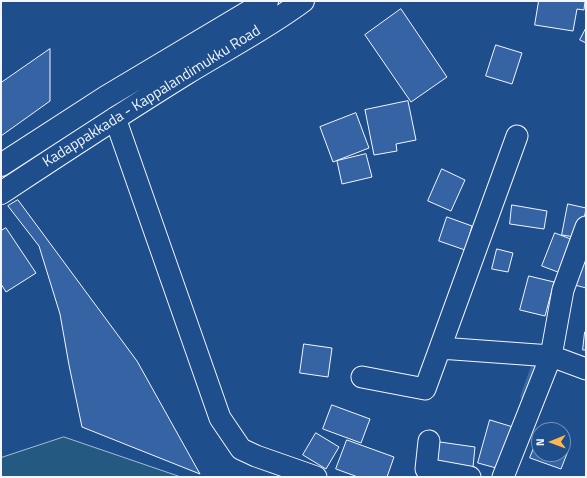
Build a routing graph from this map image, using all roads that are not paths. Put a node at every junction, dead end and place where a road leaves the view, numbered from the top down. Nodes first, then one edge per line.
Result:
1 (267, 1) edge
2 (303, 1) edge
3 (115, 118) junction
4 (516, 136) dead end
5 (1, 165) edge
6 (1, 193) edge
7 (586, 227) edge
8 (440, 348) junction
9 (551, 356) junction
10 (586, 369) edge
11 (362, 377) dead end
12 (429, 441) dead end
13 (316, 477) edge
14 (470, 477) edge
15 (502, 477) edge

1 - 5 main road, Kadappakkada - Kappalandimukku Road
2 - 3 main road, Kadappakkada - Kappalandimukku Road
3 - 6 main road, Kadappakkada - Kappalandimukku Road
3 - 13 street
4 - 8 street
7 - 9 street
8 - 9 street
8 - 11 street
9 - 10 street
9 - 15 street
12 - 14 street

